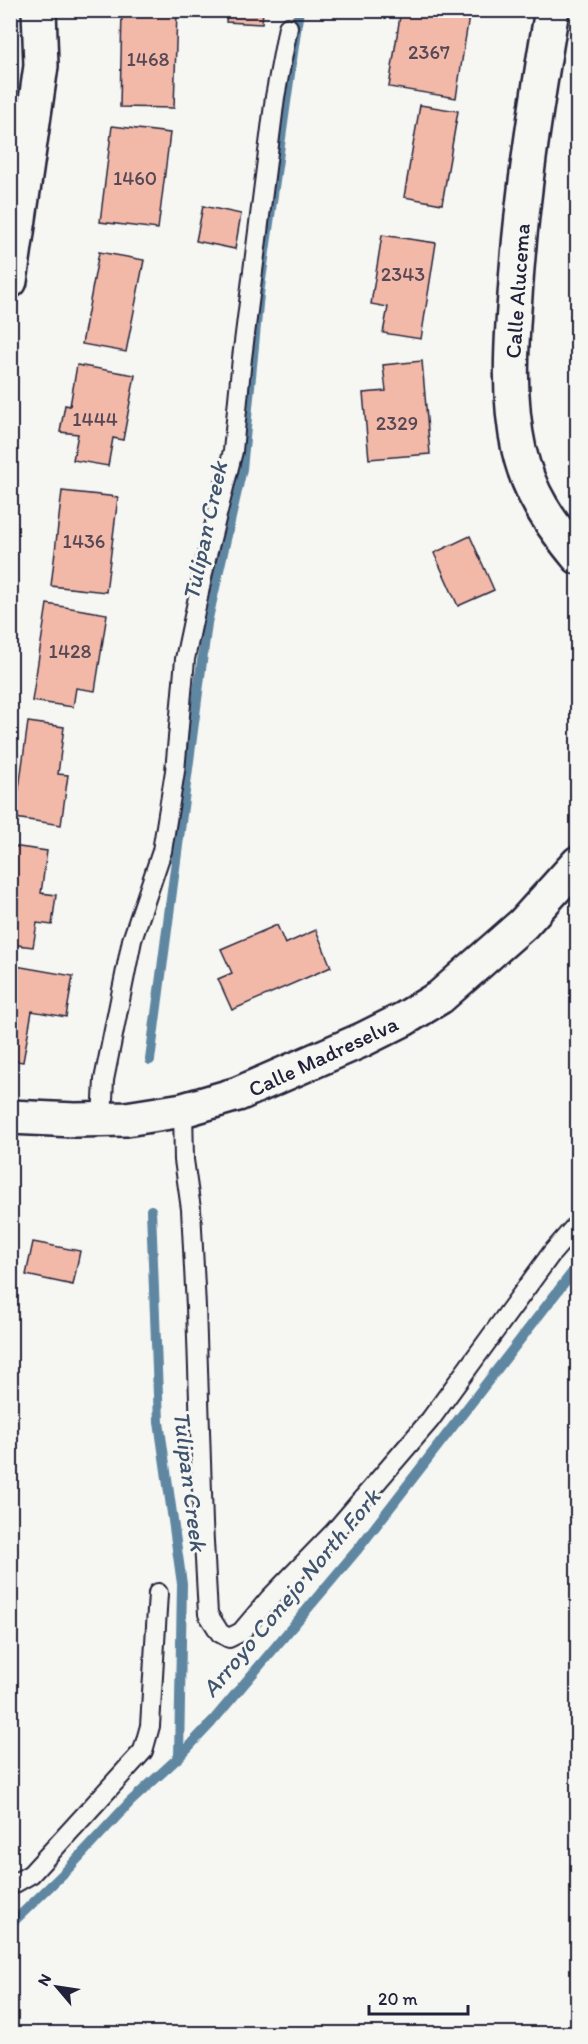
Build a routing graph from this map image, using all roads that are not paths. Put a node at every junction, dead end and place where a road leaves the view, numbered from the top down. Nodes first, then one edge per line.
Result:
1 (39, 10) edge
2 (552, 10) edge
3 (288, 27) dead end
4 (10, 281) edge
5 (578, 557) edge
6 (578, 863) edge
7 (183, 1110) junction
8 (10, 1117) edge
9 (102, 1119) junction
10 (578, 1223) edge
11 (158, 1593) dead end
12 (10, 1886) edge

1 - 4 street
2 - 5 street, Calle Alucema
3 - 9 lane
6 - 7 street, Calle Madreselva
7 - 9 street, Calle Madreselva
7 - 10 lane
8 - 9 street, Calle Madreselva
11 - 12 lane

